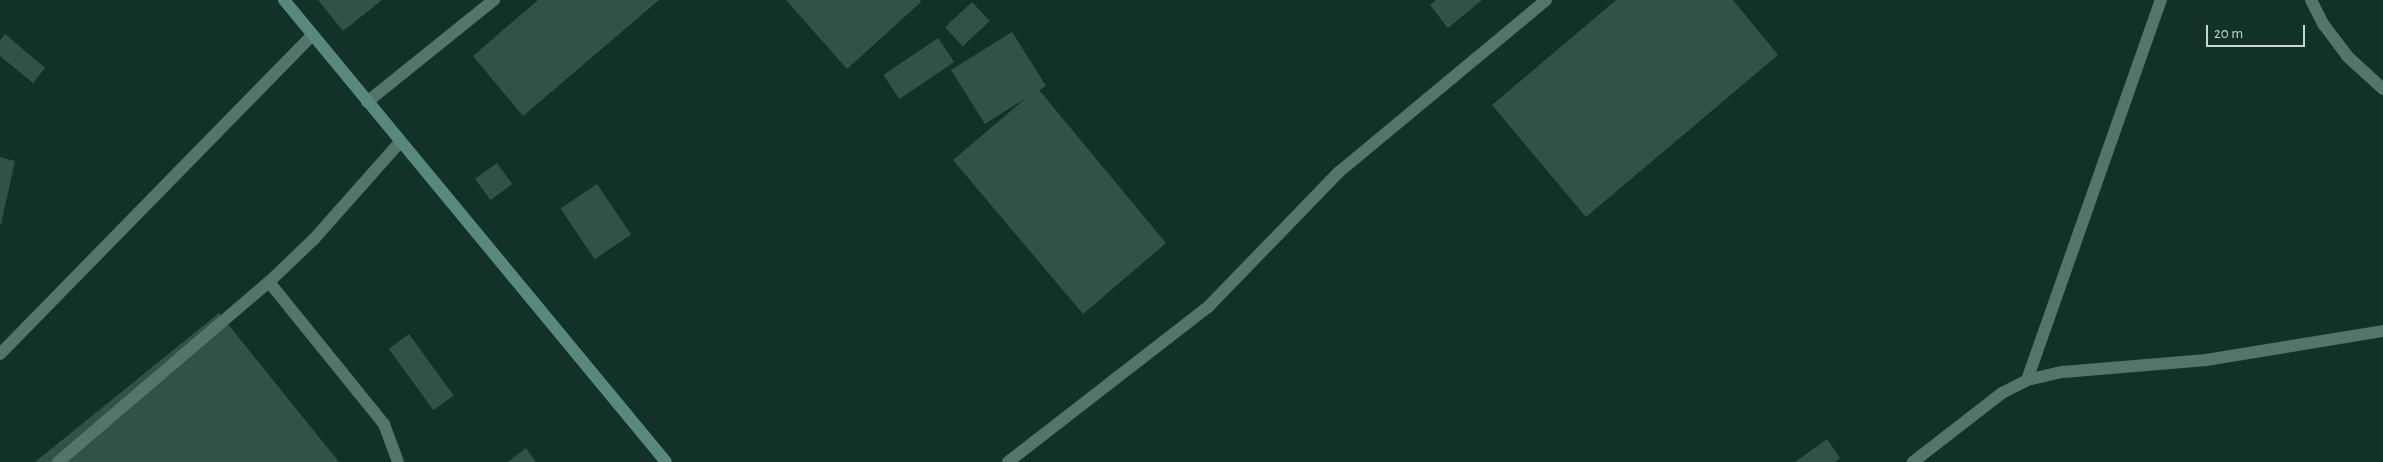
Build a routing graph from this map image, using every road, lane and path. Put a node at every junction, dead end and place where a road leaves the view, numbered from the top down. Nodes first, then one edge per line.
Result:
1 (284, 0) edge
2 (494, 0) edge
3 (1546, 0) edge
4 (2161, 0) edge
5 (2311, 0) edge
6 (312, 35) junction
7 (2383, 89) edge
8 (367, 102) junction
9 (400, 142) junction
10 (269, 282) junction
11 (2383, 331) edge
12 (0, 354) edge
13 (2027, 380) junction
14 (58, 462) edge
15 (398, 462) edge
16 (666, 462) edge
17 (1008, 462) edge
18 (1913, 462) edge

1 - 6 main road
2 - 8 street
3 - 17 street
4 - 13 street
5 - 7 street
6 - 8 main road
6 - 12 street
8 - 9 main road
9 - 10 street
9 - 16 main road
10 - 14 street
10 - 15 street
11 - 13 street
13 - 18 street

